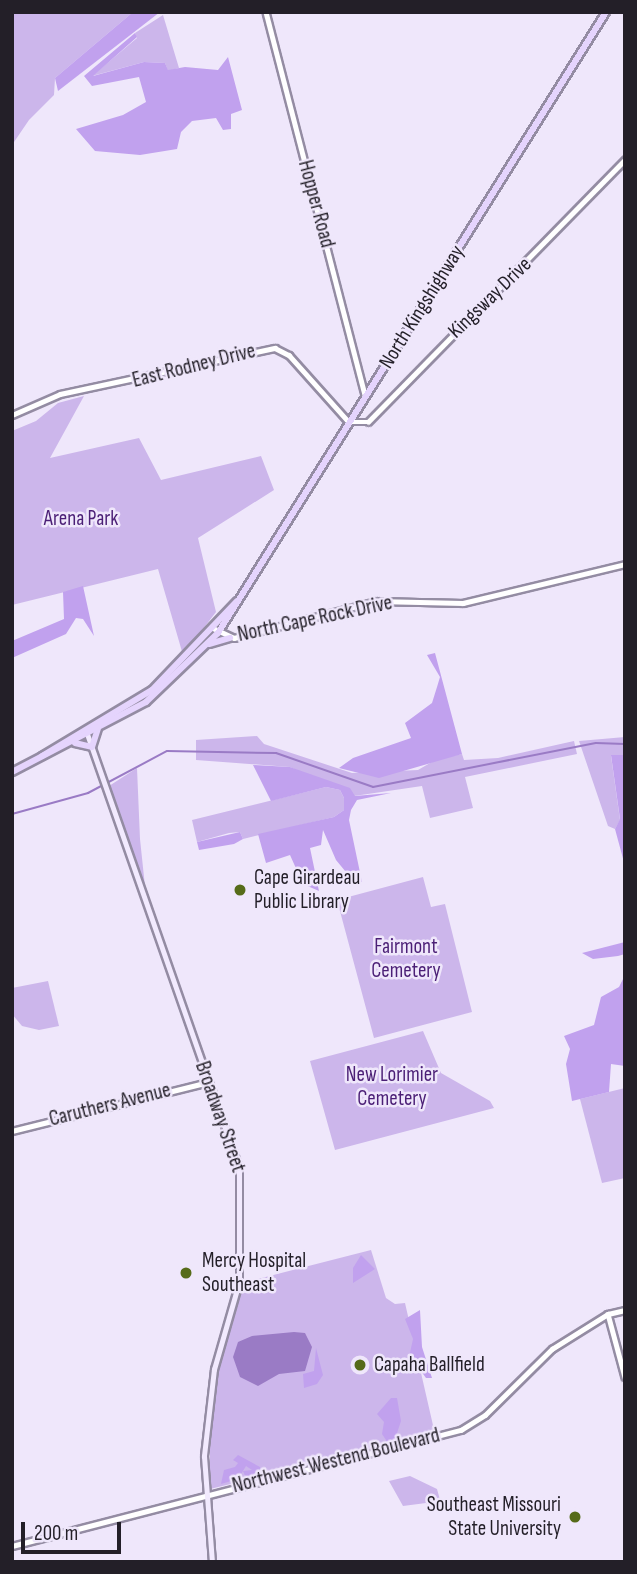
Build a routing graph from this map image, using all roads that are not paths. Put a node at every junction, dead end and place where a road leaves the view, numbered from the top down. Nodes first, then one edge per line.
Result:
1 (267, 12) edge
2 (606, 12) edge
3 (625, 160) edge
4 (366, 396) junction
5 (12, 415) edge
6 (349, 422) junction
7 (625, 564) edge
8 (215, 631) junction
9 (230, 638) junction
10 (207, 645) junction
11 (98, 729) junction
12 (86, 732) junction
13 (73, 743) junction
14 (92, 747) junction
15 (42, 756) junction
16 (12, 772) edge
17 (209, 1082) junction
18 (12, 1131) edge
19 (625, 1310) edge
20 (608, 1314) junction
21 (625, 1377) edge
22 (206, 1494) junction
23 (12, 1546) edge
24 (212, 1562) edge

1 - 4 street, Hopper Road
2 - 4 main road, North Kingshighway
3 - 6 street, Kingsway Drive
4 - 6 main road, North Kingshighway
5 - 6 street, East Rodney Drive
6 - 8 main road, North Kingshighway
7 - 9 street, North Cape Rock Drive
8 - 9 street, North Cape Rock Drive
8 - 10 main road, North Kingshighway
8 - 12 main road, North Kingshighway
9 - 10 main road
10 - 11 main road, North Kingshighway
11 - 12 main road, North Kingshighway
11 - 14 main road
12 - 13 main road, North Kingshighway
12 - 14 main road, Broadway Street
12 - 15 main road, North Kingshighway
13 - 14 main road
13 - 15 main road, North Kingshighway
14 - 17 main road, Broadway Street
15 - 16 main road, North Kingshighway
17 - 18 street, Caruthers Avenue
17 - 22 main road, Broadway Street
19 - 20 street, Northwest Westend Boulevard
20 - 21 street
20 - 22 street, Northwest Westend Boulevard
22 - 23 street, Northwest Westend Boulevard
22 - 24 main road, Broadway Street

